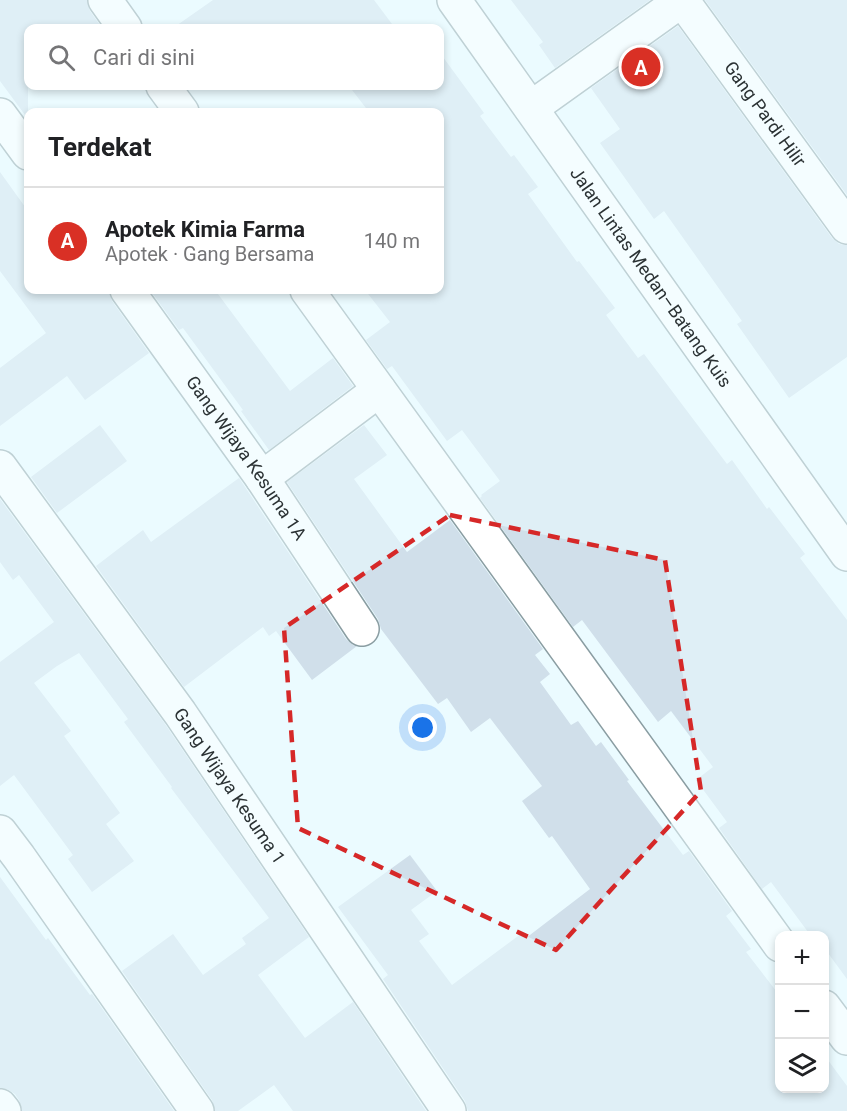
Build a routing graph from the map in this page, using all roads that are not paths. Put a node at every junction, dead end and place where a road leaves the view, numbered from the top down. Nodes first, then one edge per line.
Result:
1 (105, 0) edge
2 (454, 0) edge
3 (682, 0) edge
4 (122, 24) edge
5 (166, 90) edge
6 (179, 108) edge
7 (531, 108) junction
8 (0, 115) edge
9 (24, 148) edge
10 (847, 227) edge
11 (130, 294) edge
12 (310, 294) edge
13 (379, 390) junction
14 (0, 467) edge
15 (262, 478) junction
16 (847, 554) edge
17 (362, 629) dead end
18 (6, 854) edge
19 (775, 938) edge
20 (829, 1013) edge
21 (847, 1038) edge
22 (0, 1106) edge
23 (4, 1111) edge
24 (197, 1111) edge
25 (449, 1111) edge

1 - 4 main road
2 - 7 main road, Jalan Lintas Medan–Batang Kuis
3 - 7 main road
3 - 10 main road, Gang Pardi Hilir
5 - 6 main road
7 - 16 main road, Jalan Lintas Medan–Batang Kuis
8 - 9 main road
11 - 15 main road, Gang Wijaya Kesuma 1A
12 - 13 main road
13 - 15 main road
13 - 19 main road
14 - 25 main road, Gang Wijaya Kesuma 1
15 - 17 main road, Gang Wijaya Kesuma 1A
18 - 24 main road
20 - 21 main road
22 - 23 main road

